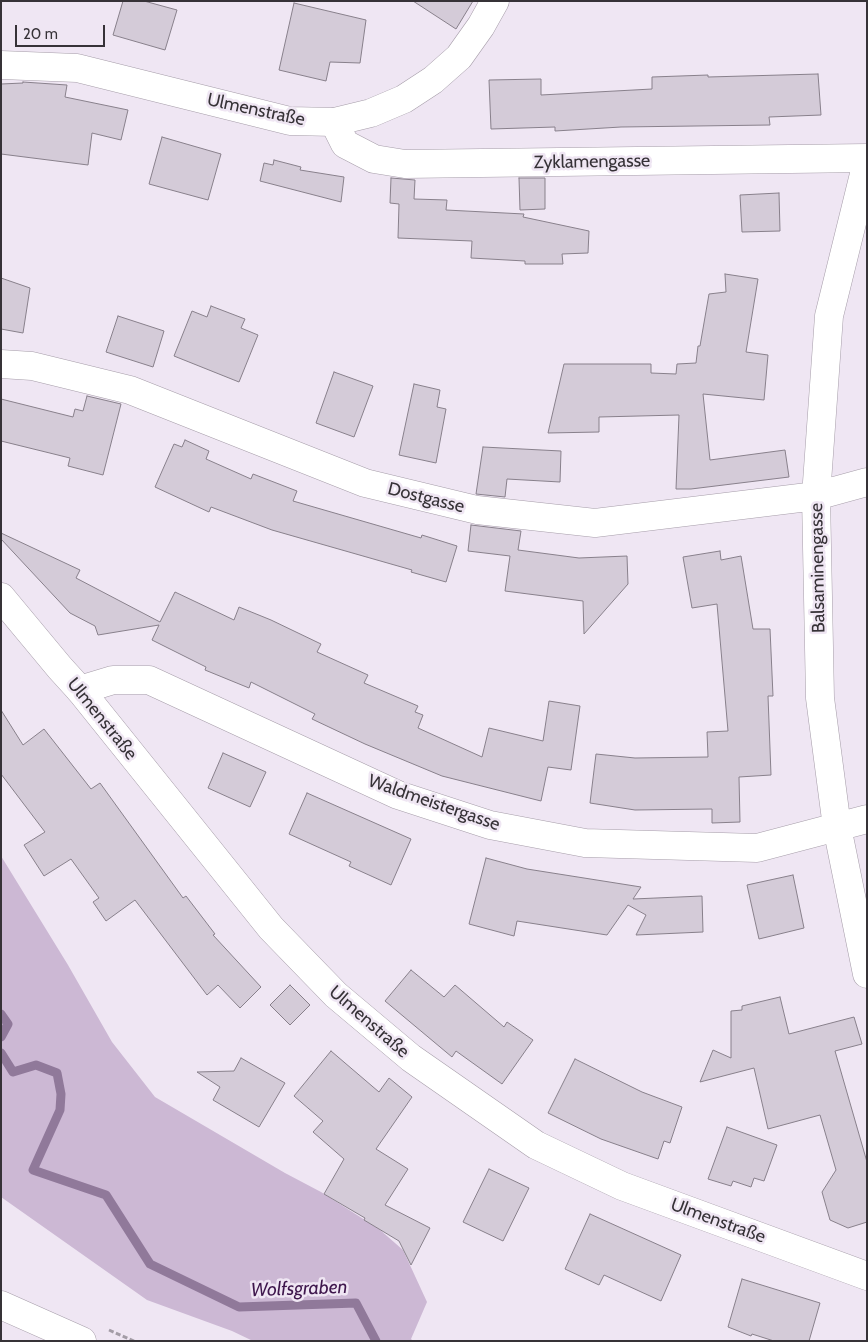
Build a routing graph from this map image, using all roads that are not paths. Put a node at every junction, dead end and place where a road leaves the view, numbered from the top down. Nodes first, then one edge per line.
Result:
1 (495, 1) edge
2 (1, 65) edge
3 (334, 122) junction
4 (867, 160) edge
5 (1, 364) edge
6 (867, 482) edge
7 (816, 496) junction
8 (1, 597) edge
9 (80, 690) junction
10 (867, 820) edge
11 (837, 828) junction
12 (867, 974) edge
13 (867, 1276) edge
14 (1, 1305) edge
15 (82, 1341) edge

1 - 3 street, Ulmenstraße
2 - 3 street, Ulmenstraße
3 - 4 street, Zyklamengasse
4 - 7 street, Balsaminengasse
5 - 7 street, Dostgasse
6 - 7 street, Dostgasse
7 - 11 street, Balsaminengasse
8 - 9 street, Ulmenstraße
9 - 11 street, Waldmeistergasse
9 - 13 street, Ulmenstraße
10 - 11 street, Waldmeistergasse
11 - 12 street, Balsaminengasse
14 - 15 street

